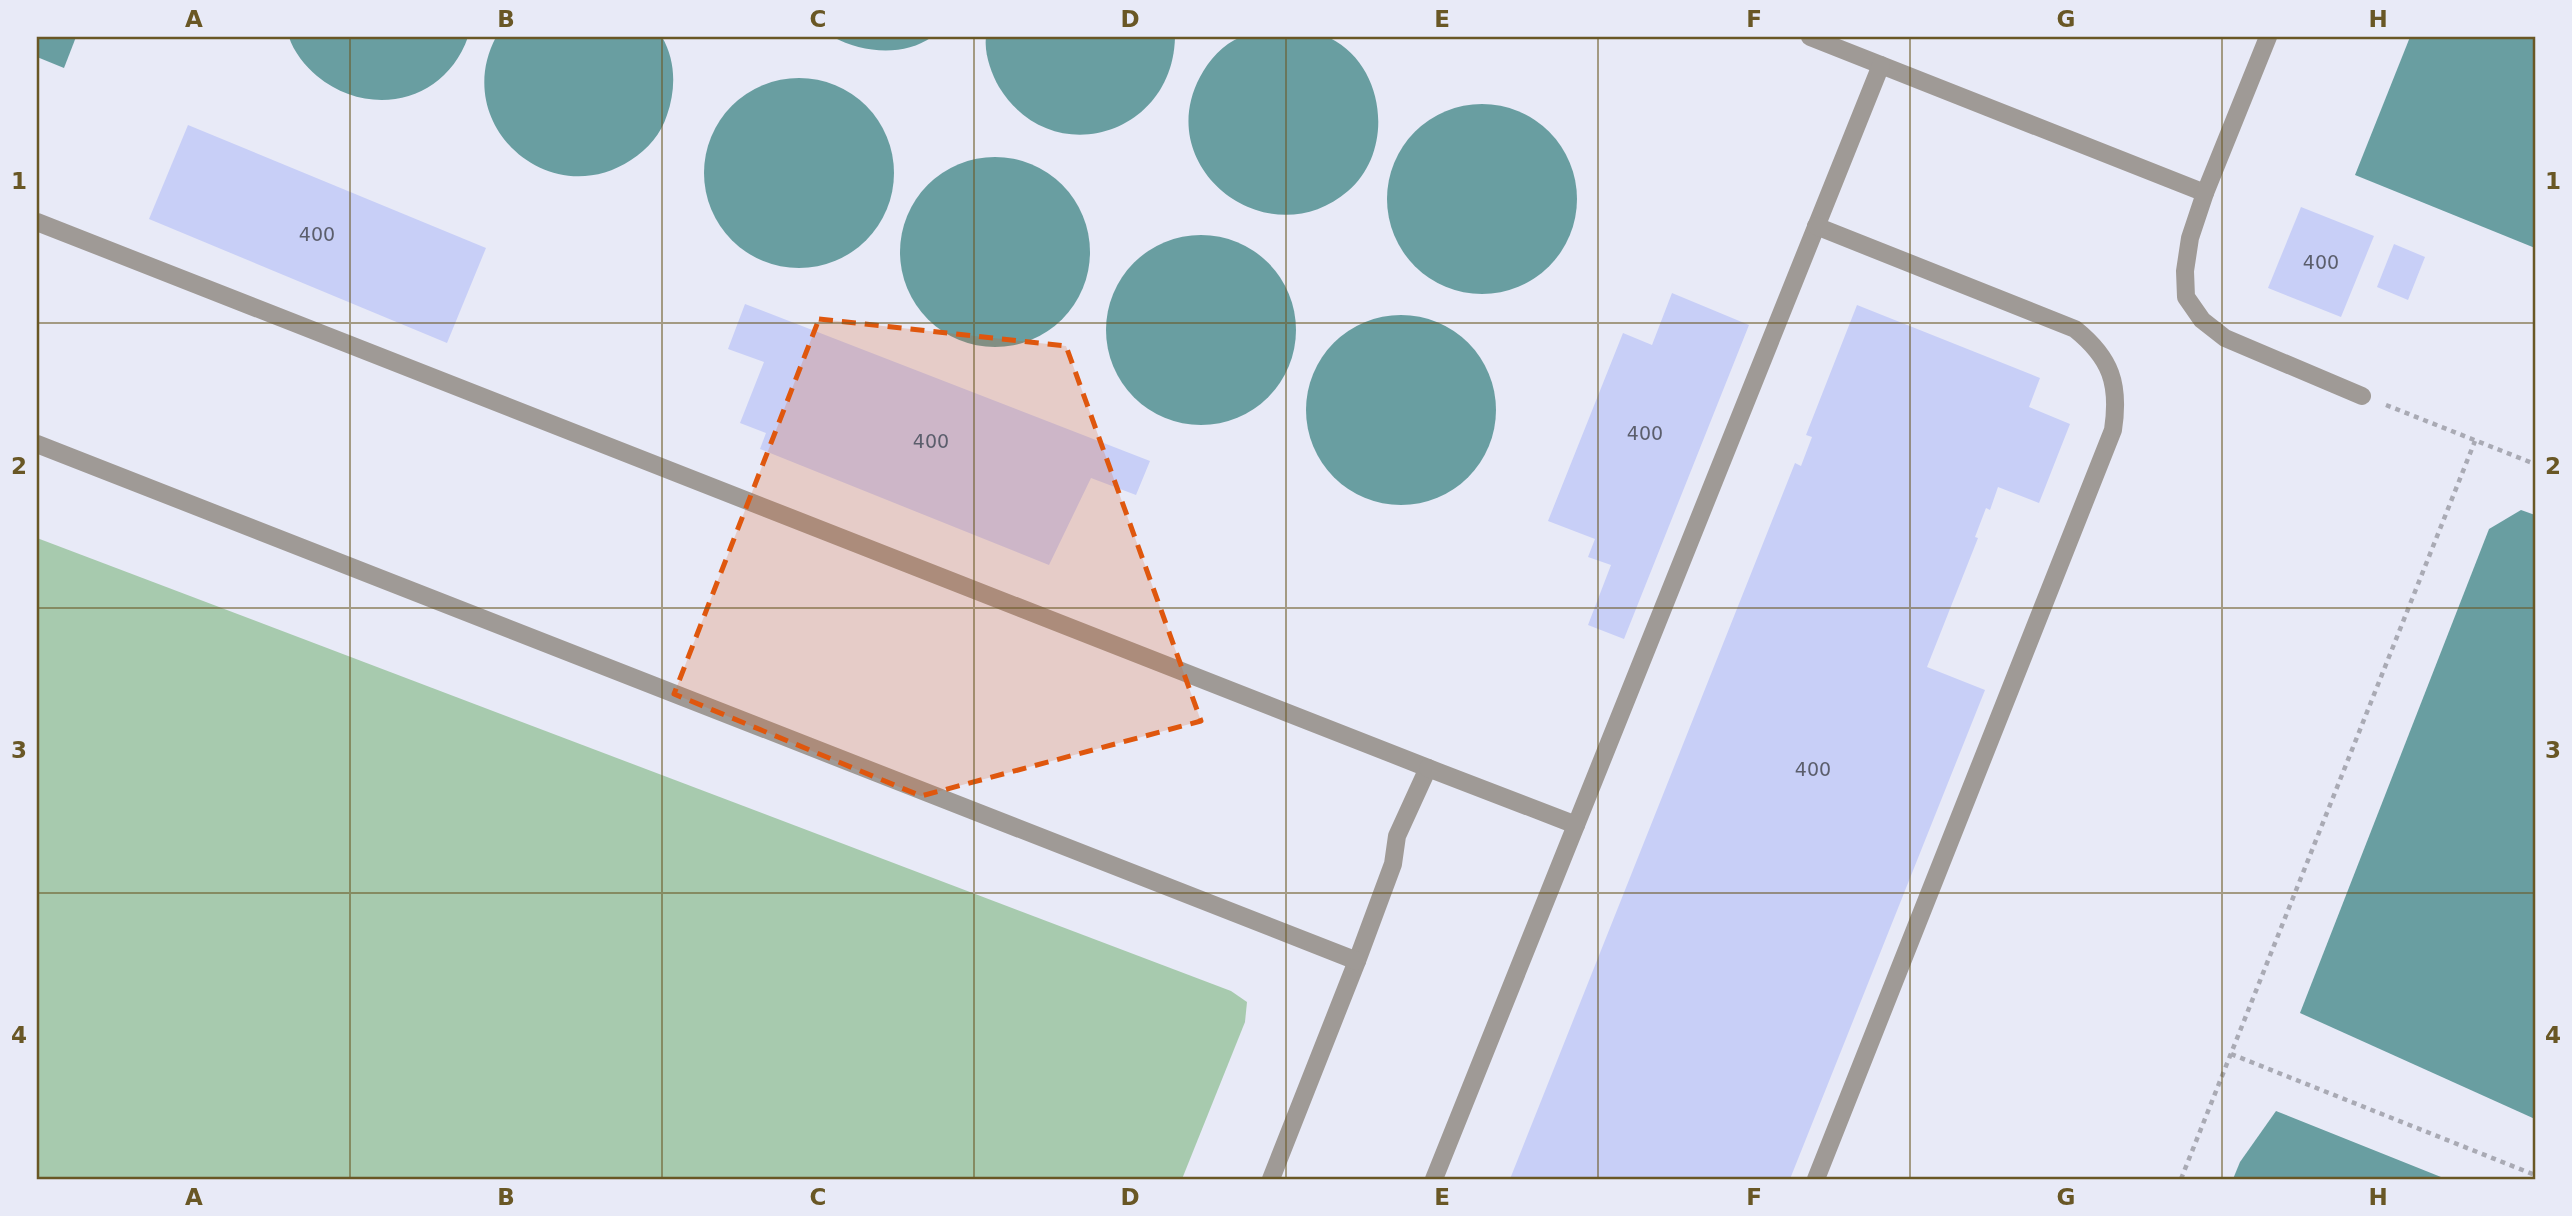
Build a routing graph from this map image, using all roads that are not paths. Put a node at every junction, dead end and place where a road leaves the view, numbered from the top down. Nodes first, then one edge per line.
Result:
1 (1810, 37) edge
2 (2268, 37) edge
3 (1881, 65) junction
4 (2205, 193) junction
5 (37, 222) edge
6 (1816, 226) junction
7 (2362, 396) road end
8 (37, 443) edge
9 (1427, 768) junction
10 (1576, 825) junction
11 (1357, 961) junction
12 (1271, 1179) edge
13 (1434, 1179) edge
14 (1816, 1179) edge

1 - 3 lane
2 - 4 lane
3 - 4 lane
3 - 6 lane
4 - 7 lane
5 - 9 lane
6 - 10 lane
6 - 14 lane
8 - 11 lane
9 - 10 lane
9 - 11 lane
10 - 13 lane
11 - 12 lane

